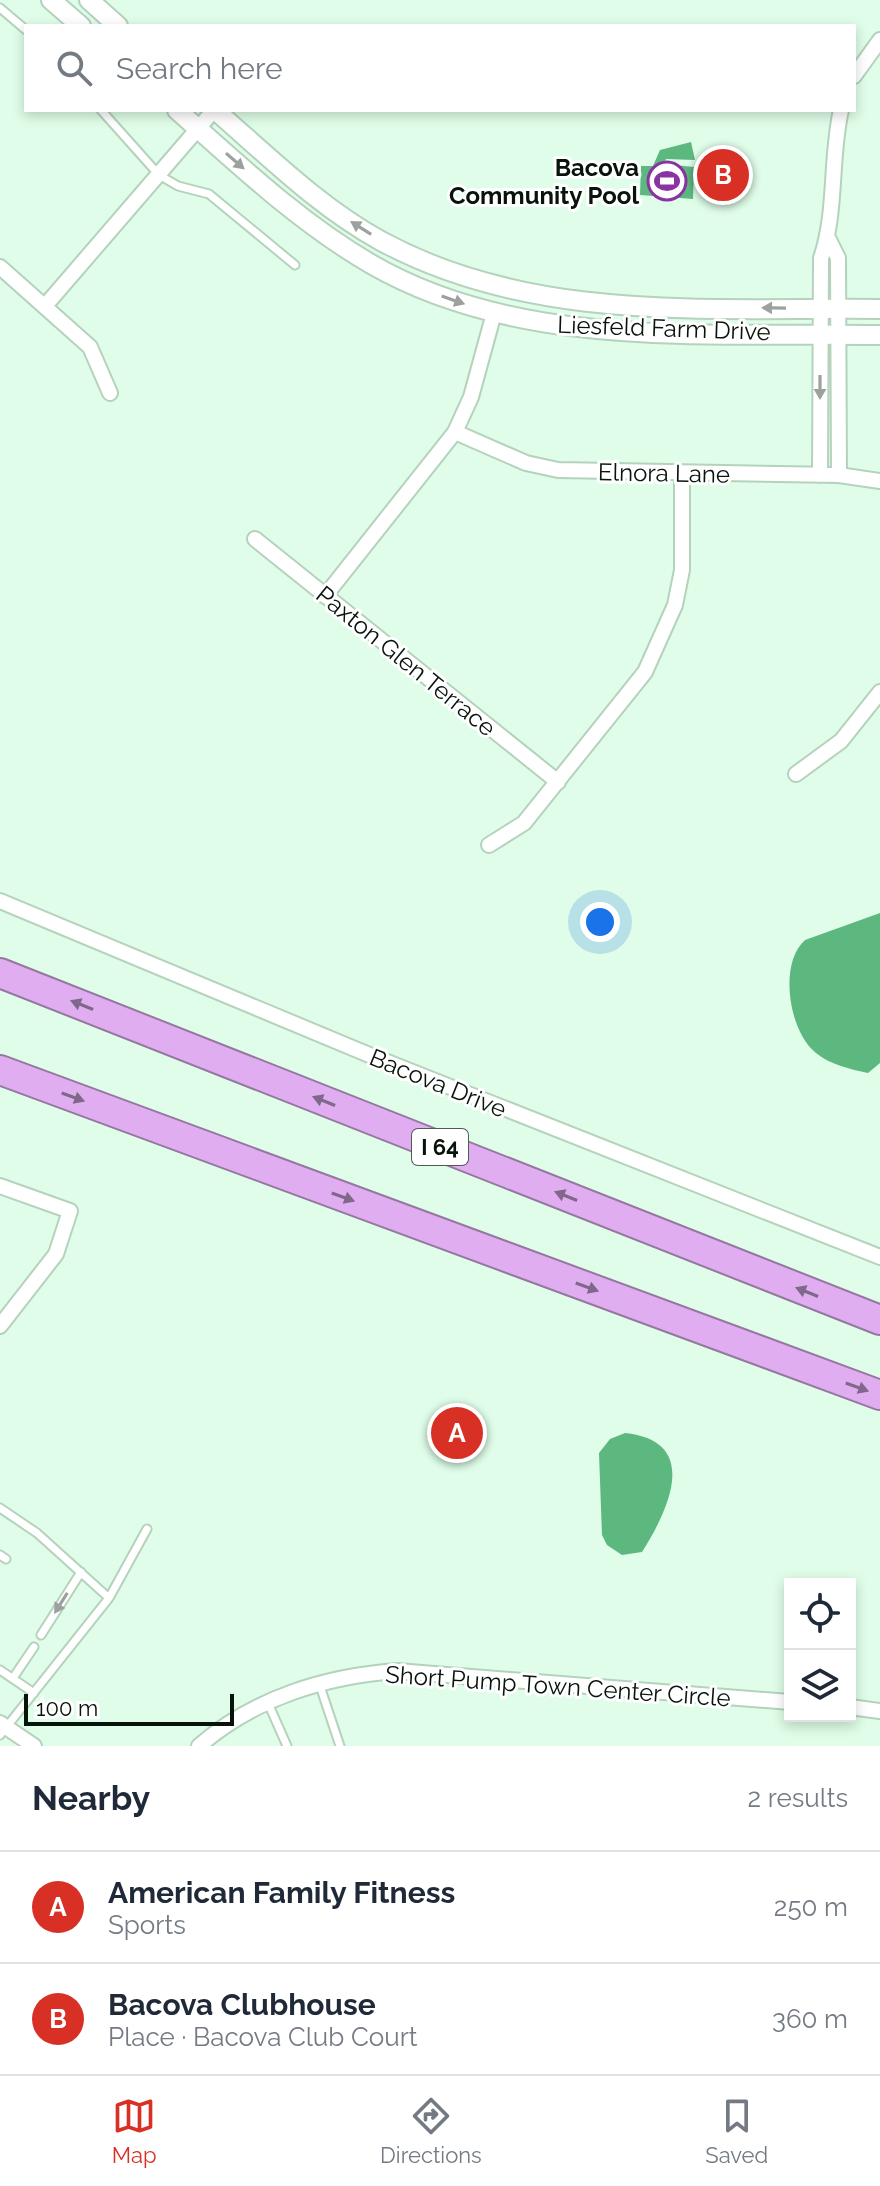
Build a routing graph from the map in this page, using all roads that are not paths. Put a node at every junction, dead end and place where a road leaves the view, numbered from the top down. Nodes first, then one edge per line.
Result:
1 (51, 0) edge
2 (89, 0) edge
3 (0, 8) edge
4 (79, 24) edge
5 (116, 24) edge
6 (24, 28) edge
7 (880, 40) edge
8 (856, 73) edge
9 (103, 112) edge
10 (179, 112) edge
11 (212, 112) edge
12 (216, 112) edge
13 (841, 112) edge
14 (198, 129) junction
15 (159, 175) junction
16 (295, 265) dead end
17 (0, 267) edge
18 (45, 306) junction
19 (830, 309) junction
20 (880, 309) edge
21 (494, 313) junction
22 (830, 334) junction
23 (880, 335) edge
24 (110, 393) dead end
25 (455, 432) junction
26 (682, 473) junction
27 (820, 475) junction
28 (839, 475) junction
29 (880, 481) edge
30 (255, 539) dead end
31 (325, 596) junction
32 (880, 692) edge
33 (796, 774) dead end
34 (558, 782) junction
35 (489, 845) dead end
36 (0, 901) edge
37 (0, 973) edge
38 (0, 1070) edge
39 (0, 1186) edge
40 (880, 1257) edge
41 (880, 1320) edge
42 (0, 1326) edge
43 (880, 1395) edge
44 (0, 1508) edge
45 (147, 1529) dead end
46 (81, 1572) junction
47 (109, 1598) junction
48 (41, 1635) dead end
49 (34, 1647) dead end
50 (0, 1670) edge
51 (13, 1678) junction
52 (319, 1683) junction
53 (34, 1693) junction
54 (784, 1702) edge
55 (268, 1703) junction
56 (856, 1708) edge
57 (880, 1711) edge
58 (2, 1728) edge
59 (34, 1746) edge
60 (199, 1746) edge
61 (287, 1746) edge
62 (340, 1746) edge

1 - 4 street
2 - 5 street
3 - 6 lane
7 - 8 street
9 - 15 lane
10 - 14 street, Liesfeld Farm Drive
11 - 14 street
19 -> 12 street, Liesfeld Farm Drive
13 - 19 street
14 - 15 street
14 -> 21 street, Liesfeld Farm Drive
15 - 16 lane
15 - 18 street
17 - 18 street
18 - 24 street
19 - 20 street, Liesfeld Farm Drive
19 - 22 street
21 - 22 street, Liesfeld Farm Drive
21 - 25 street
22 - 23 street, Liesfeld Farm Drive
22 -> 27 street
22 - 28 street
25 - 26 street, Elnora Lane
25 - 31 street
26 - 27 street, Elnora Lane
26 - 34 street
27 - 28 street, Elnora Lane
28 - 29 street, Elnora Lane
30 - 31 street, Paxton Glen Terrace
31 - 34 street, Paxton Glen Terrace
32 - 33 street
34 - 35 street
36 - 40 street, Bacova Drive
41 -> 37 highway, I 64
38 -> 43 highway
39 - 42 street
44 - 46 lane
45 - 47 lane
46 - 47 lane
46 -> 48 lane
47 - 53 lane
49 - 51 lane
50 - 51 lane
51 - 53 lane
52 - 54 street, Short Pump Town Center Circle
52 - 55 street, Short Pump Town Center Circle
52 - 62 lane
53 - 58 lane
55 - 60 street, Short Pump Town Center Circle
55 - 61 lane
56 - 57 street
58 - 59 street

